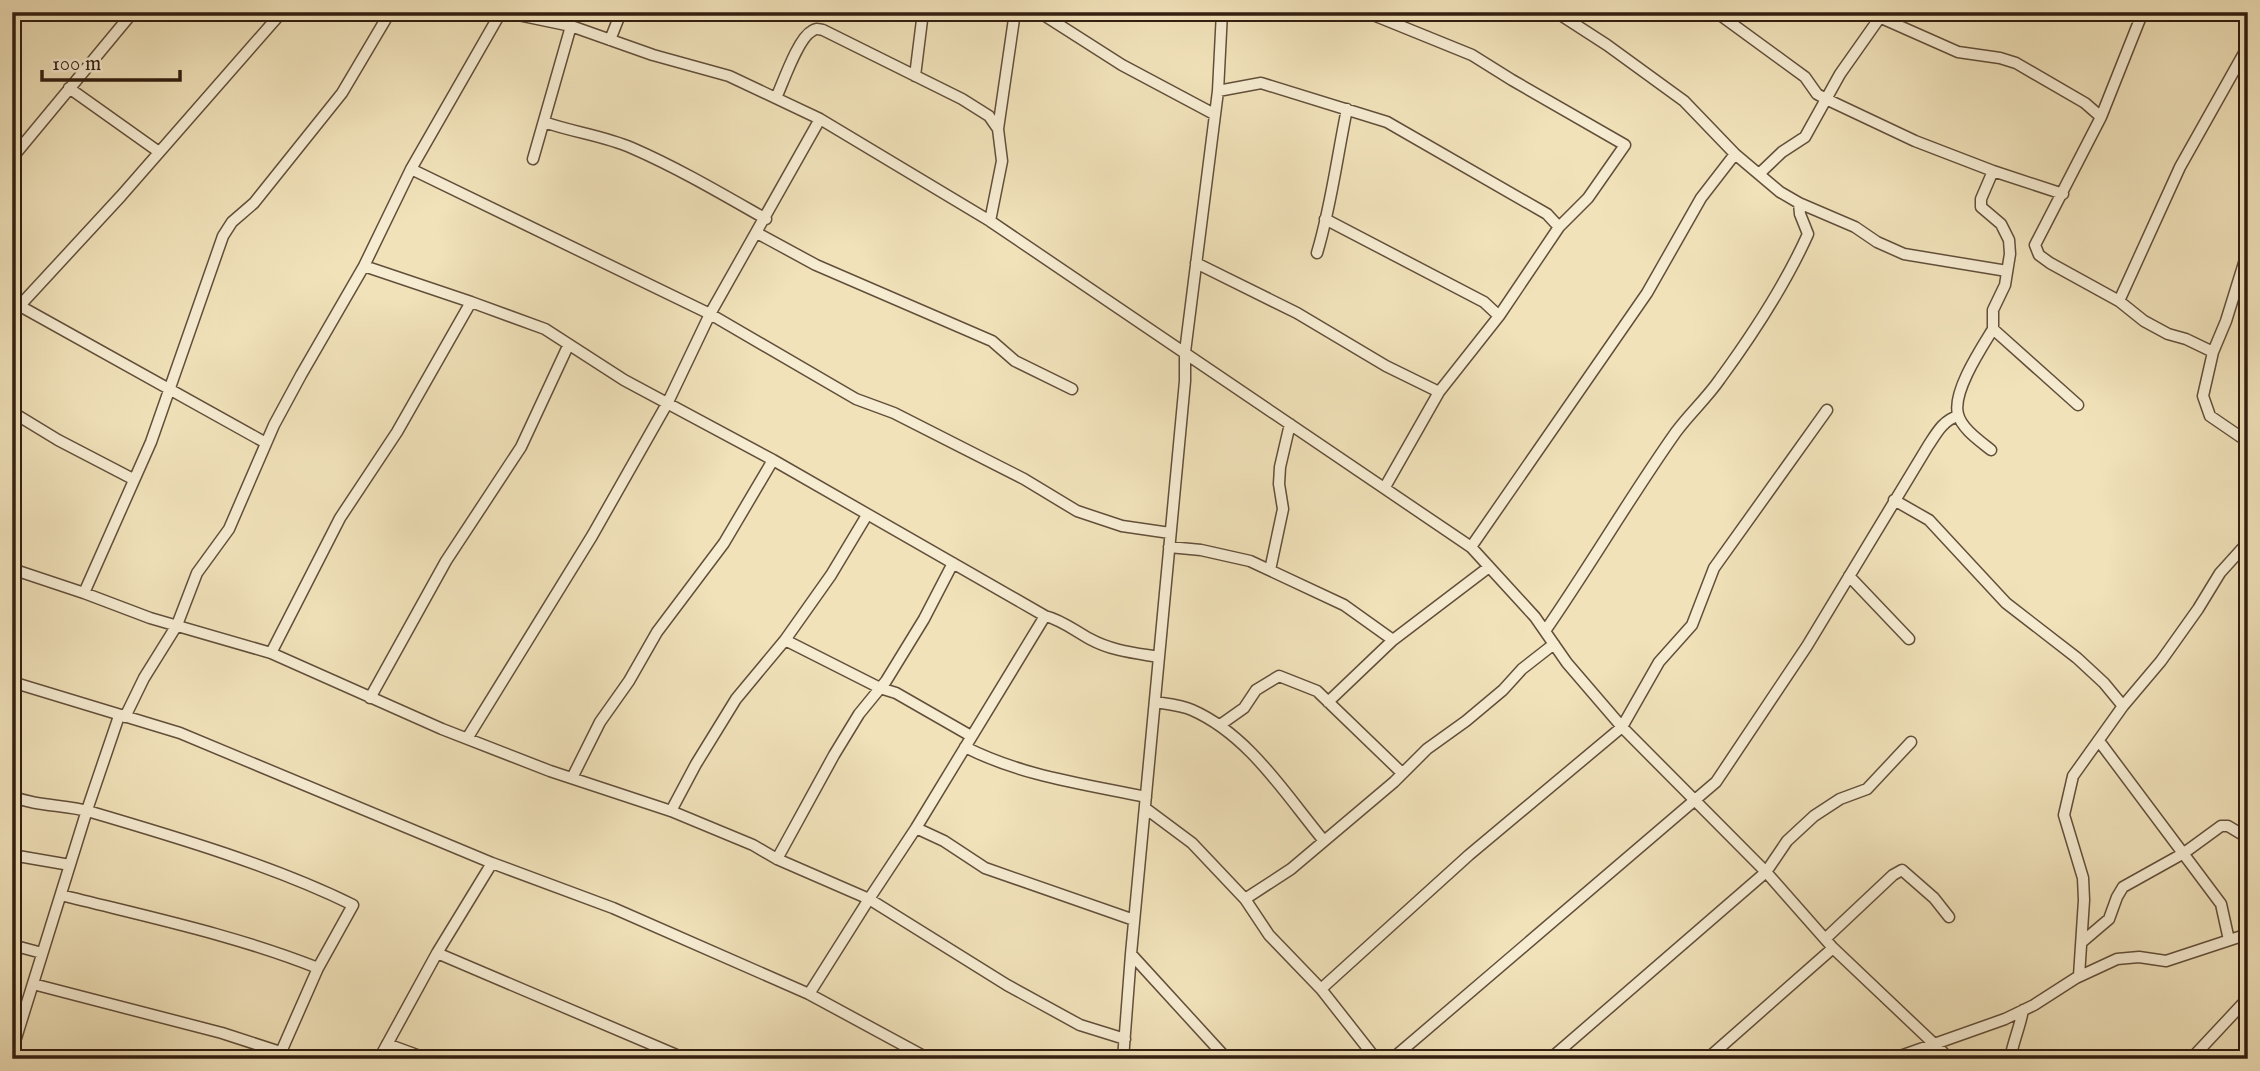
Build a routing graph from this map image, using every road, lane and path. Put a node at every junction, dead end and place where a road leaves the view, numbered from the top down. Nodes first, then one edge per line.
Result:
1 (282, 12) edge
2 (390, 12) edge
3 (503, 12) edge
4 (621, 12) edge
5 (923, 12) edge
6 (1015, 12) edge
7 (1039, 12) edge
8 (1222, 12) edge
9 (1366, 12) edge
10 (1556, 12) edge
11 (1716, 12) edge
12 (1866, 12) edge
13 (2126, 12) edge
14 (129, 14) edge
15 (520, 14) edge
16 (2142, 16) edge
17 (1880, 17) edge
18 (572, 26) junction
19 (610, 40) junction
20 (2248, 46) edge
21 (915, 76) junction
22 (69, 88) junction
23 (1218, 91) junction
24 (776, 98) junction
25 (1826, 99) junction
26 (1347, 109) junction
27 (1214, 114) junction
28 (2101, 117) junction
29 (820, 119) junction
30 (544, 122) junction
31 (998, 128) junction
32 (159, 152) junction
33 (1735, 154) junction
34 (12, 158) edge
35 (533, 159) dead end
36 (411, 169) junction
37 (1993, 171) junction
38 (1759, 174) junction
39 (2063, 194) junction
40 (1799, 203) junction
41 (766, 219) junction
42 (1325, 219) junction
43 (990, 221) junction
44 (1559, 227) junction
45 (757, 233) junction
46 (2248, 250) edge
47 (1317, 253) dead end
48 (1196, 263) junction
49 (364, 267) junction
50 (2007, 271) junction
51 (2119, 301) junction
52 (471, 302) junction
53 (16, 310) edge
54 (710, 314) junction
55 (1499, 316) junction
56 (1993, 328) junction
57 (568, 346) junction
58 (1185, 352) junction
59 (2213, 352) junction
60 (169, 389) junction
61 (1072, 389) dead end
62 (1439, 393) junction
63 (668, 402) junction
64 (2078, 405) dead end
65 (1827, 410) dead end
66 (12, 412) edge
67 (1958, 416) junction
68 (1290, 424) junction
69 (2248, 442) edge
70 (266, 443) junction
71 (1991, 450) dead end
72 (773, 460) junction
73 (133, 479) junction
74 (1385, 487) junction
75 (1894, 500) junction
76 (867, 515) junction
77 (1170, 533) junction
78 (2247, 544) edge
79 (1169, 547) junction
80 (1471, 547) junction
81 (953, 564) junction
82 (1489, 567) junction
83 (12, 569) edge
84 (1270, 570) junction
85 (1849, 576) junction
86 (84, 593) junction
87 (1045, 616) junction
88 (177, 625) junction
89 (1545, 631) junction
90 (1909, 639) dead end
91 (785, 640) junction
92 (1393, 640) junction
93 (1554, 644) junction
94 (271, 653) junction
95 (1159, 657) junction
96 (12, 682) edge
97 (880, 688) junction
98 (370, 698) junction
99 (1155, 702) junction
100 (1328, 702) junction
101 (2123, 706) junction
102 (122, 717) junction
103 (1220, 725) junction
104 (1622, 727) junction
105 (971, 736) junction
106 (468, 737) junction
107 (2099, 741) junction
108 (1912, 742) dead end
109 (965, 747) junction
110 (1402, 773) junction
111 (572, 778) junction
112 (12, 796) edge
113 (1146, 797) junction
114 (1696, 800) junction
115 (1145, 808) junction
116 (87, 810) junction
117 (671, 811) junction
118 (916, 828) junction
119 (2248, 838) edge
120 (1324, 841) junction
121 (2184, 853) junction
122 (12, 855) edge
123 (777, 859) junction
124 (492, 863) junction
125 (70, 865) junction
126 (1766, 872) junction
127 (61, 895) junction
128 (869, 899) junction
129 (1245, 899) junction
130 (1950, 916) dead end
131 (1134, 920) junction
132 (2248, 934) edge
133 (1825, 939) junction
134 (2229, 940) junction
135 (2082, 942) junction
136 (12, 945) edge
137 (1833, 948) junction
138 (43, 953) junction
139 (437, 953) junction
140 (1131, 954) junction
141 (318, 968) junction
142 (2079, 976) junction
143 (33, 984) junction
144 (1321, 989) junction
145 (809, 995) junction
146 (2248, 998) edge
147 (2023, 1010) junction
148 (14, 1037) edge
149 (1125, 1039) junction
150 (387, 1044) junction
151 (1935, 1044) junction
152 (12, 1051) edge
153 (281, 1052) junction
154 (302, 1059) edge
155 (379, 1059) edge
156 (428, 1059) edge
157 (686, 1059) edge
158 (929, 1059) edge
159 (1123, 1059) edge
160 (1227, 1059) edge
161 (1376, 1059) edge
162 (1392, 1059) edge
163 (1550, 1059) edge
164 (1707, 1059) edge
165 (1892, 1059) edge
166 (1950, 1059) edge
167 (2010, 1059) edge
168 (2191, 1059) edge

1 - 32 street
2 - 60 street
3 - 15 street
3 - 36 street
4 - 19 street
5 - 21 street
6 - 31 street
7 - 27 street
8 - 23 street
9 - 44 street
10 - 33 street
11 - 25 street
12 - 17 street
13 - 16 street
14 - 22 street
15 - 18 street
16 - 28 street
17 - 25 street
17 - 28 street
18 - 19 street
18 - 30 street
19 - 24 street
20 - 51 street
21 - 24 street
21 - 31 street
22 - 32 street
22 - 34 street
23 - 26 street
23 - 27 street
24 - 29 street
25 - 37 street
25 - 38 street
26 - 42 street
26 - 44 street
27 - 48 street
28 - 39 street
29 - 41 street
29 - 43 street
30 - 35 street
30 - 41 street
31 - 43 street
32 - 53 street
33 - 38 street
33 - 80 street
36 - 49 street
36 - 54 street
37 - 39 street
37 - 50 street
38 - 40 street
39 - 51 street
40 - 50 street
40 - 89 street
41 - 45 street
42 - 47 street
42 - 55 street
43 - 58 street
44 - 55 street
45 - 54 street
45 - 61 street
46 - 59 street
48 - 58 street
48 - 62 street
49 - 52 street
49 - 70 street
50 - 56 street
51 - 59 street
52 - 57 street
52 - 94 street
53 - 60 street
54 - 63 street
54 - 77 street
55 - 62 street
56 - 64 street
56 - 67 street
57 - 63 street
57 - 98 street
58 - 68 street
58 - 77 street
59 - 69 street
60 - 70 street
60 - 73 street
62 - 74 street
63 - 72 street
63 - 106 street
65 - 104 street
66 - 73 street
67 - 71 street
67 - 75 street
68 - 74 street
68 - 84 street
70 - 88 street
72 - 76 street
72 - 111 street
73 - 86 street
74 - 80 street
75 - 85 street
75 - 101 street
76 - 81 street
76 - 91 street
77 - 79 street
78 - 101 street
79 - 84 street
79 - 95 street
80 - 82 street
81 - 87 street
81 - 97 street
82 - 89 street
82 - 92 street
83 - 86 street
84 - 92 street
85 - 90 street
85 - 114 street
86 - 88 street
87 - 95 street
87 - 105 street
88 - 94 street
88 - 102 street
89 - 93 street
91 - 97 street
91 - 117 street
92 - 100 street
93 - 104 street
93 - 110 street
94 - 98 street
95 - 99 street
96 - 102 street
97 - 105 street
97 - 123 street
98 - 106 street
99 - 103 street
99 - 113 street
100 - 103 street
100 - 110 street
101 - 107 street
102 - 116 street
102 - 124 street
103 - 120 street
104 - 114 street
104 - 144 street
105 - 109 street
106 - 111 street
107 - 121 street
107 - 135 street
108 - 126 street
109 - 113 street
109 - 118 street
110 - 120 street
111 - 117 street
112 - 116 street
113 - 115 street
114 - 126 street
114 - 162 street
115 - 129 street
115 - 131 street
116 - 125 street
116 - 141 street
117 - 123 street
118 - 128 street
118 - 131 street
119 - 121 street
120 - 129 street
121 - 134 street
121 - 135 street
122 - 125 street
123 - 128 street
124 - 139 street
124 - 145 street
125 - 127 street
126 - 133 street
126 - 163 street
127 - 138 street
127 - 141 street
128 - 145 street
128 - 149 street
129 - 144 street
130 - 133 street
131 - 140 street
132 - 134 street
133 - 137 street
134 - 142 street
135 - 142 street
136 - 138 street
137 - 151 street
137 - 164 street
138 - 143 street
139 - 150 street
139 - 157 street
140 - 149 street
140 - 160 street
141 - 153 street
142 - 147 street
143 - 148 street
143 - 153 street
144 - 161 street
145 - 158 street
146 - 168 street
147 - 151 street
147 - 167 street
148 - 152 street
149 - 159 street
150 - 155 street
150 - 156 street
151 - 165 street
151 - 166 street
153 - 154 street

